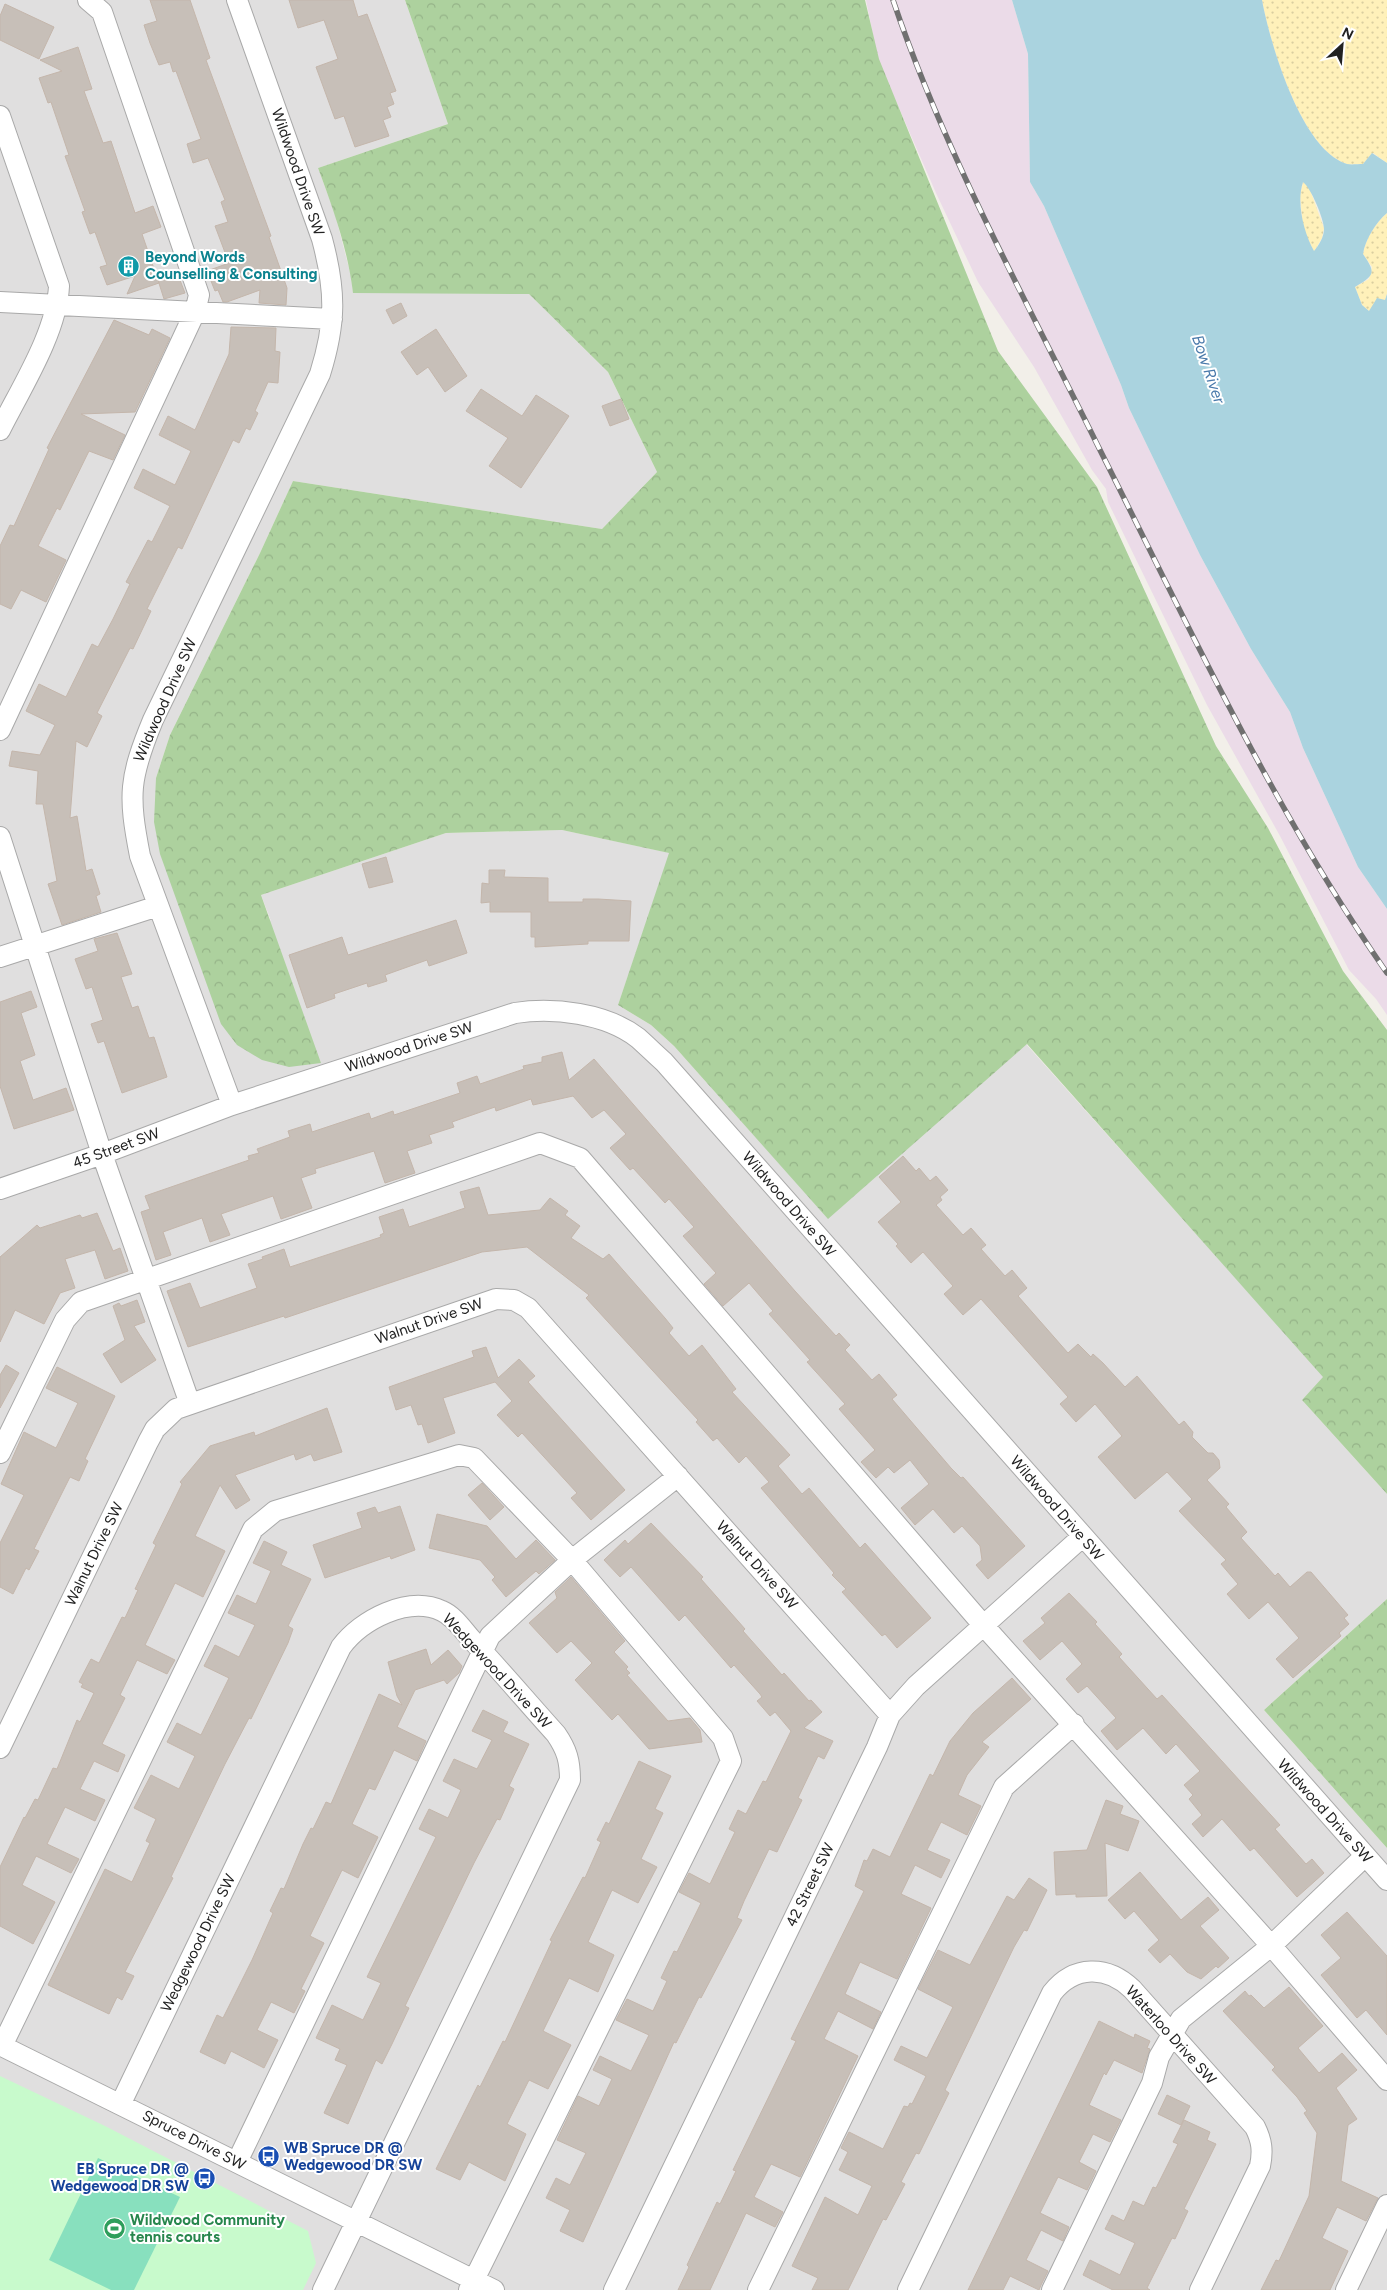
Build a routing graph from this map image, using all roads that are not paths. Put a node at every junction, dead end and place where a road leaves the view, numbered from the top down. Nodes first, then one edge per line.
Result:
1 (88, 0) edge
2 (237, 0) edge
3 (0, 116) edge
4 (0, 302) edge
5 (58, 305) junction
6 (196, 312) junction
7 (332, 319) junction
8 (0, 430) edge
9 (0, 730) edge
10 (0, 837) edge
11 (158, 906) junction
12 (35, 946) junction
13 (0, 958) edge
14 (232, 1105) junction
15 (102, 1154) junction
16 (0, 1189) edge
17 (146, 1278) junction
18 (190, 1404) junction
19 (0, 1453) edge
20 (678, 1476) junction
21 (1082, 1537) junction
22 (572, 1560) junction
23 (984, 1626) junction
24 (483, 1651) junction
25 (890, 1715) junction
26 (1074, 1724) junction
27 (0, 1748) edge
28 (1365, 1856) junction
29 (1387, 1880) edge
30 (1271, 1946) junction
31 (1172, 2035) junction
32 (1, 2045) edge
33 (1387, 2080) edge
34 (121, 2103) junction
35 (238, 2162) junction
36 (1387, 2205) edge
37 (356, 2221) junction
38 (471, 2285) edge
39 (323, 2290) edge
40 (494, 2290) edge
41 (614, 2290) edge
42 (758, 2290) edge
43 (908, 2290) edge
44 (1052, 2290) edge
45 (1200, 2290) edge
46 (1346, 2290) edge

1 - 6 street
2 - 7 street, Wildwood Drive SW
3 - 5 street
4 - 5 street
5 - 6 street
5 - 8 street
6 - 7 street
6 - 9 street
7 - 11 street, Wildwood Drive SW
10 - 12 street
11 - 12 street
11 - 14 street, Wildwood Drive SW
12 - 13 street
12 - 15 street
14 - 15 street, 45 Street SW
14 - 21 street, Wildwood Drive SW
15 - 16 street, 45 Street SW
15 - 17 street
17 - 18 street
17 - 19 street
17 - 23 street
18 - 20 street, Walnut Drive SW
18 - 27 street, Walnut Drive SW
20 - 22 street
20 - 25 street, Walnut Drive SW
21 - 23 street, 42 Street SW
21 - 28 street, Wildwood Drive SW
22 - 24 street
22 - 32 street
22 - 38 street
23 - 25 street, 42 Street SW
23 - 26 street
24 - 34 street, Wedgewood Drive SW
24 - 35 street
24 - 37 street, Wedgewood Drive SW
25 - 41 street, 42 Street SW
26 - 30 street
26 - 42 street
28 - 29 street, Wildwood Drive SW
28 - 30 street
30 - 31 street
30 - 33 street
31 - 43 street, Waterloo Drive SW
31 - 44 street
31 - 45 street, Waterloo Drive SW
32 - 34 street, Spruce Drive SW
34 - 35 street, Spruce Drive SW
35 - 37 street, Spruce Drive SW
36 - 46 street
37 - 38 street, Spruce Drive SW
37 - 39 street, Wedgewood Drive SW
38 - 40 street, Spruce Drive SW

